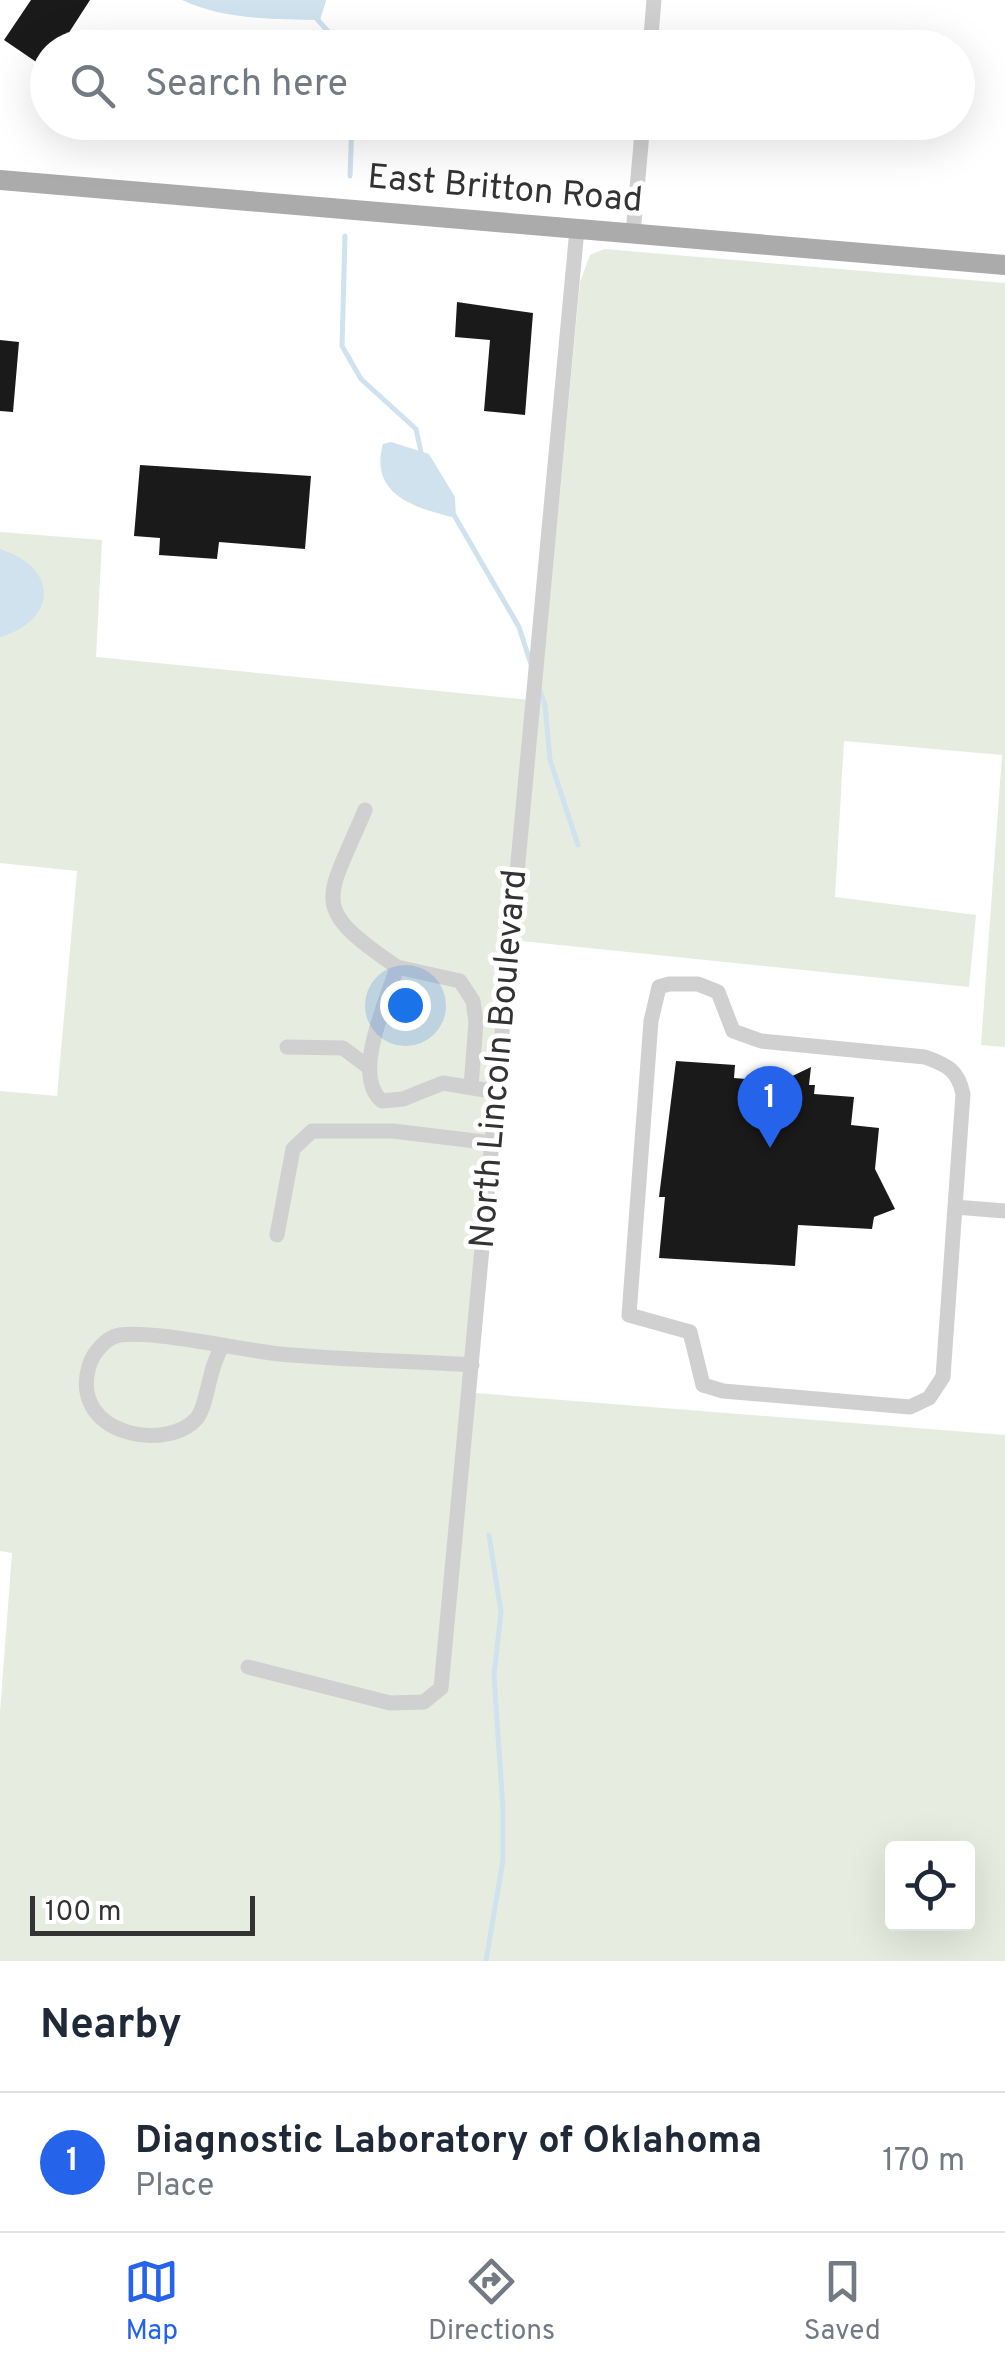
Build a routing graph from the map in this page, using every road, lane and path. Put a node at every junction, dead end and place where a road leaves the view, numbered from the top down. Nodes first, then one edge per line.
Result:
1 (654, 0) edge
2 (652, 30) edge
3 (642, 140) edge
4 (0, 180) edge
5 (578, 228) junction
6 (634, 234) junction
7 (1005, 265) edge
8 (365, 810) dead end
9 (397, 968) junction
10 (287, 1047) dead end
11 (367, 1066) junction
12 (471, 1087) junction
13 (497, 1092) junction
14 (492, 1143) junction
15 (956, 1208) junction
16 (1005, 1212) edge
17 (277, 1235) dead end
18 (222, 1347) junction
19 (472, 1365) junction
20 (248, 1668) dead end

1 - 2 street
3 - 6 street
4 - 5 main road, East Britton Road
5 - 6 main road, East Britton Road
5 - 13 street, North Lincoln Boulevard
6 - 7 main road, East Britton Road
8 - 9 street
9 - 11 street
9 - 12 street
10 - 11 street
11 - 12 street
12 - 13 street
13 - 14 street, North Lincoln Boulevard
14 - 17 street
14 - 19 street, North Lincoln Boulevard
15 - 15 street
15 - 16 street
18 - 18 street
18 - 19 street
19 - 20 street, North Lincoln Boulevard

